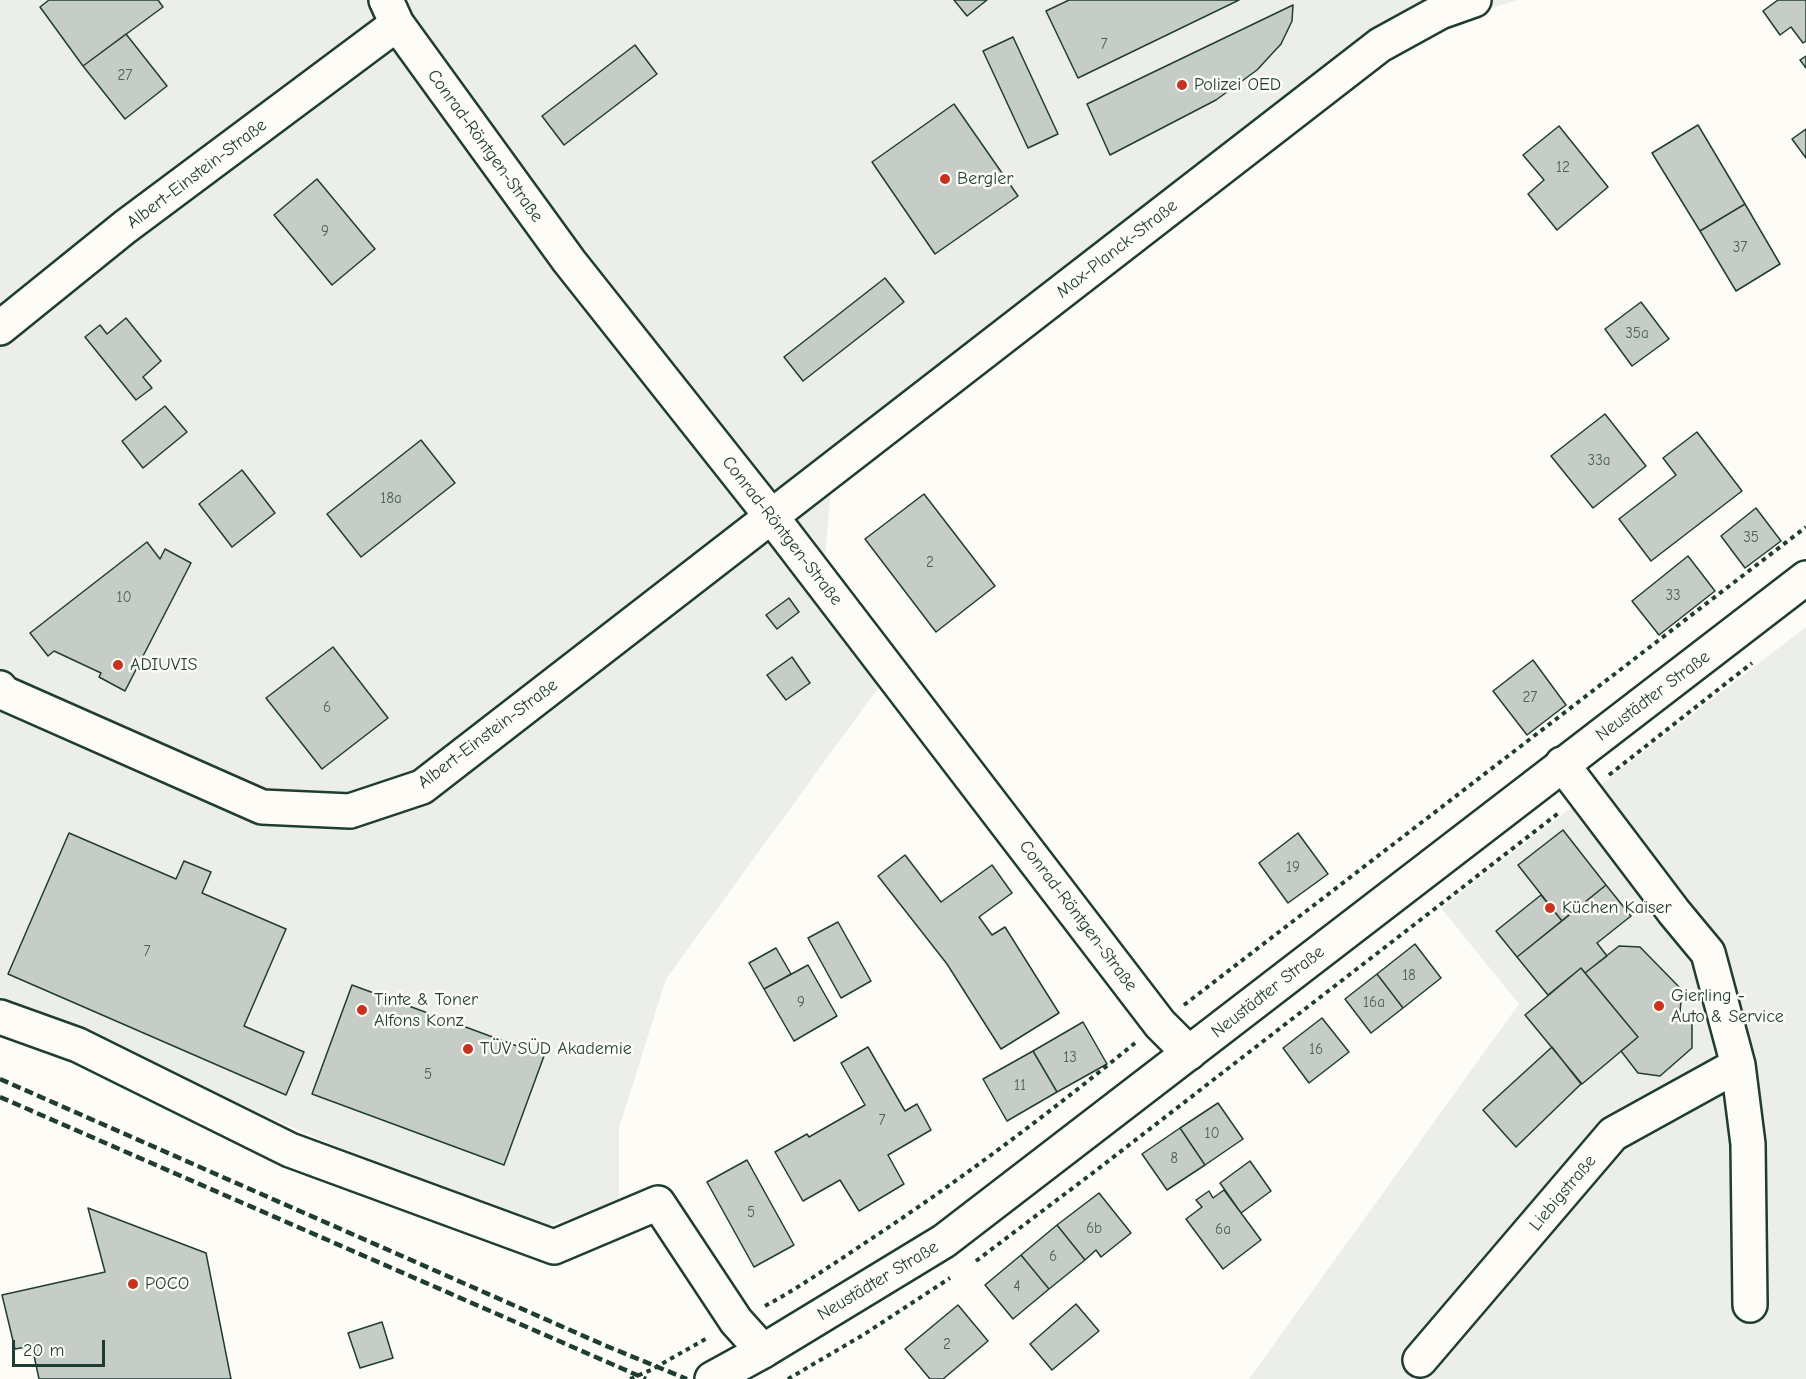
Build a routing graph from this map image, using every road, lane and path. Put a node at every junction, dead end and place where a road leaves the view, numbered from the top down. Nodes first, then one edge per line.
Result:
1 (1474, 0) edge
2 (392, 12) edge
3 (0, 328) edge
4 (771, 516) junction
5 (1806, 526) edge
6 (1806, 578) edge
7 (0, 688) edge
8 (1562, 764) junction
9 (0, 1017) edge
10 (1160, 1024) junction
11 (1189, 1053) junction
12 (1738, 1065) junction
13 (1750, 1305) dead end
14 (736, 1322) junction
15 (763, 1351) junction
16 (1420, 1360) dead end
17 (630, 1379) edge
18 (711, 1379) edge

1 - 4 street, Max-Planck-Straße
2 - 3 street, Albert-Einstein-Straße
2 - 4 street, Conrad-Röntgen-Straße
4 - 7 street, Albert-Einstein-Straße
4 - 10 street, Conrad-Röntgen-Straße
5 - 10 path
6 - 8 street, Neustädter Straße
8 - 11 street, Neustädter Straße
8 - 12 street
9 - 14 street
10 - 11 street, Conrad-Röntgen-Straße
10 - 14 path
11 - 15 street, Neustädter Straße
12 - 13 street
12 - 16 street, Liebigstraße
14 - 15 street
14 - 17 path
15 - 18 street, Neustädter Straße

